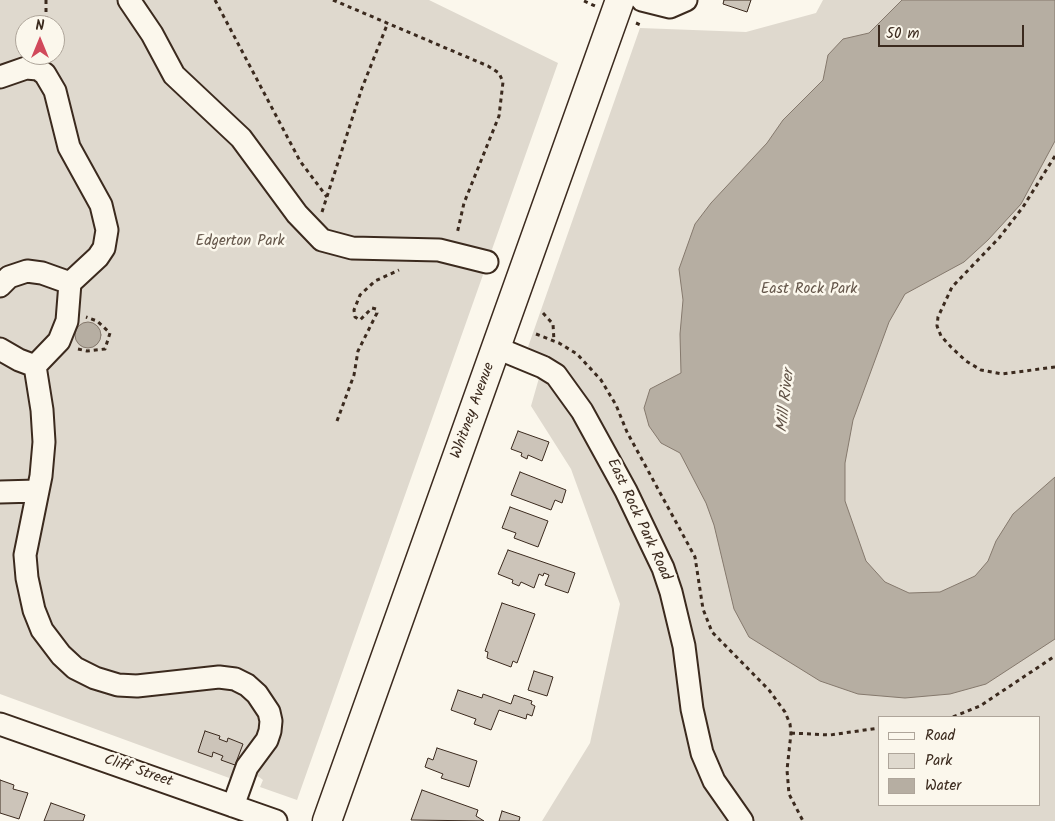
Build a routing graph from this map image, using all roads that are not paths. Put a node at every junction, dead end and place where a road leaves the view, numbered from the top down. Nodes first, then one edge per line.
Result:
1 (129, 0) edge
2 (620, 0) edge
3 (642, 0) edge
4 (686, 0) edge
5 (0, 76) edge
6 (488, 262) dead end
7 (70, 283) junction
8 (0, 286) edge
9 (497, 348) junction
10 (0, 349) edge
11 (35, 366) junction
12 (37, 491) junction
13 (0, 492) edge
14 (0, 724) edge
15 (233, 806) junction
16 (276, 821) edge
17 (327, 821) edge
18 (742, 821) edge

1 - 6 street
2 - 9 main road, Whitney Avenue
3 - 4 street
5 - 7 street
7 - 8 street
7 - 11 street
9 - 17 main road, Whitney Avenue
9 - 18 street, East Rock Park Road
10 - 11 street
11 - 12 street
12 - 13 street
12 - 15 street
14 - 15 street, Cliff Street
15 - 16 street, Cliff Street

